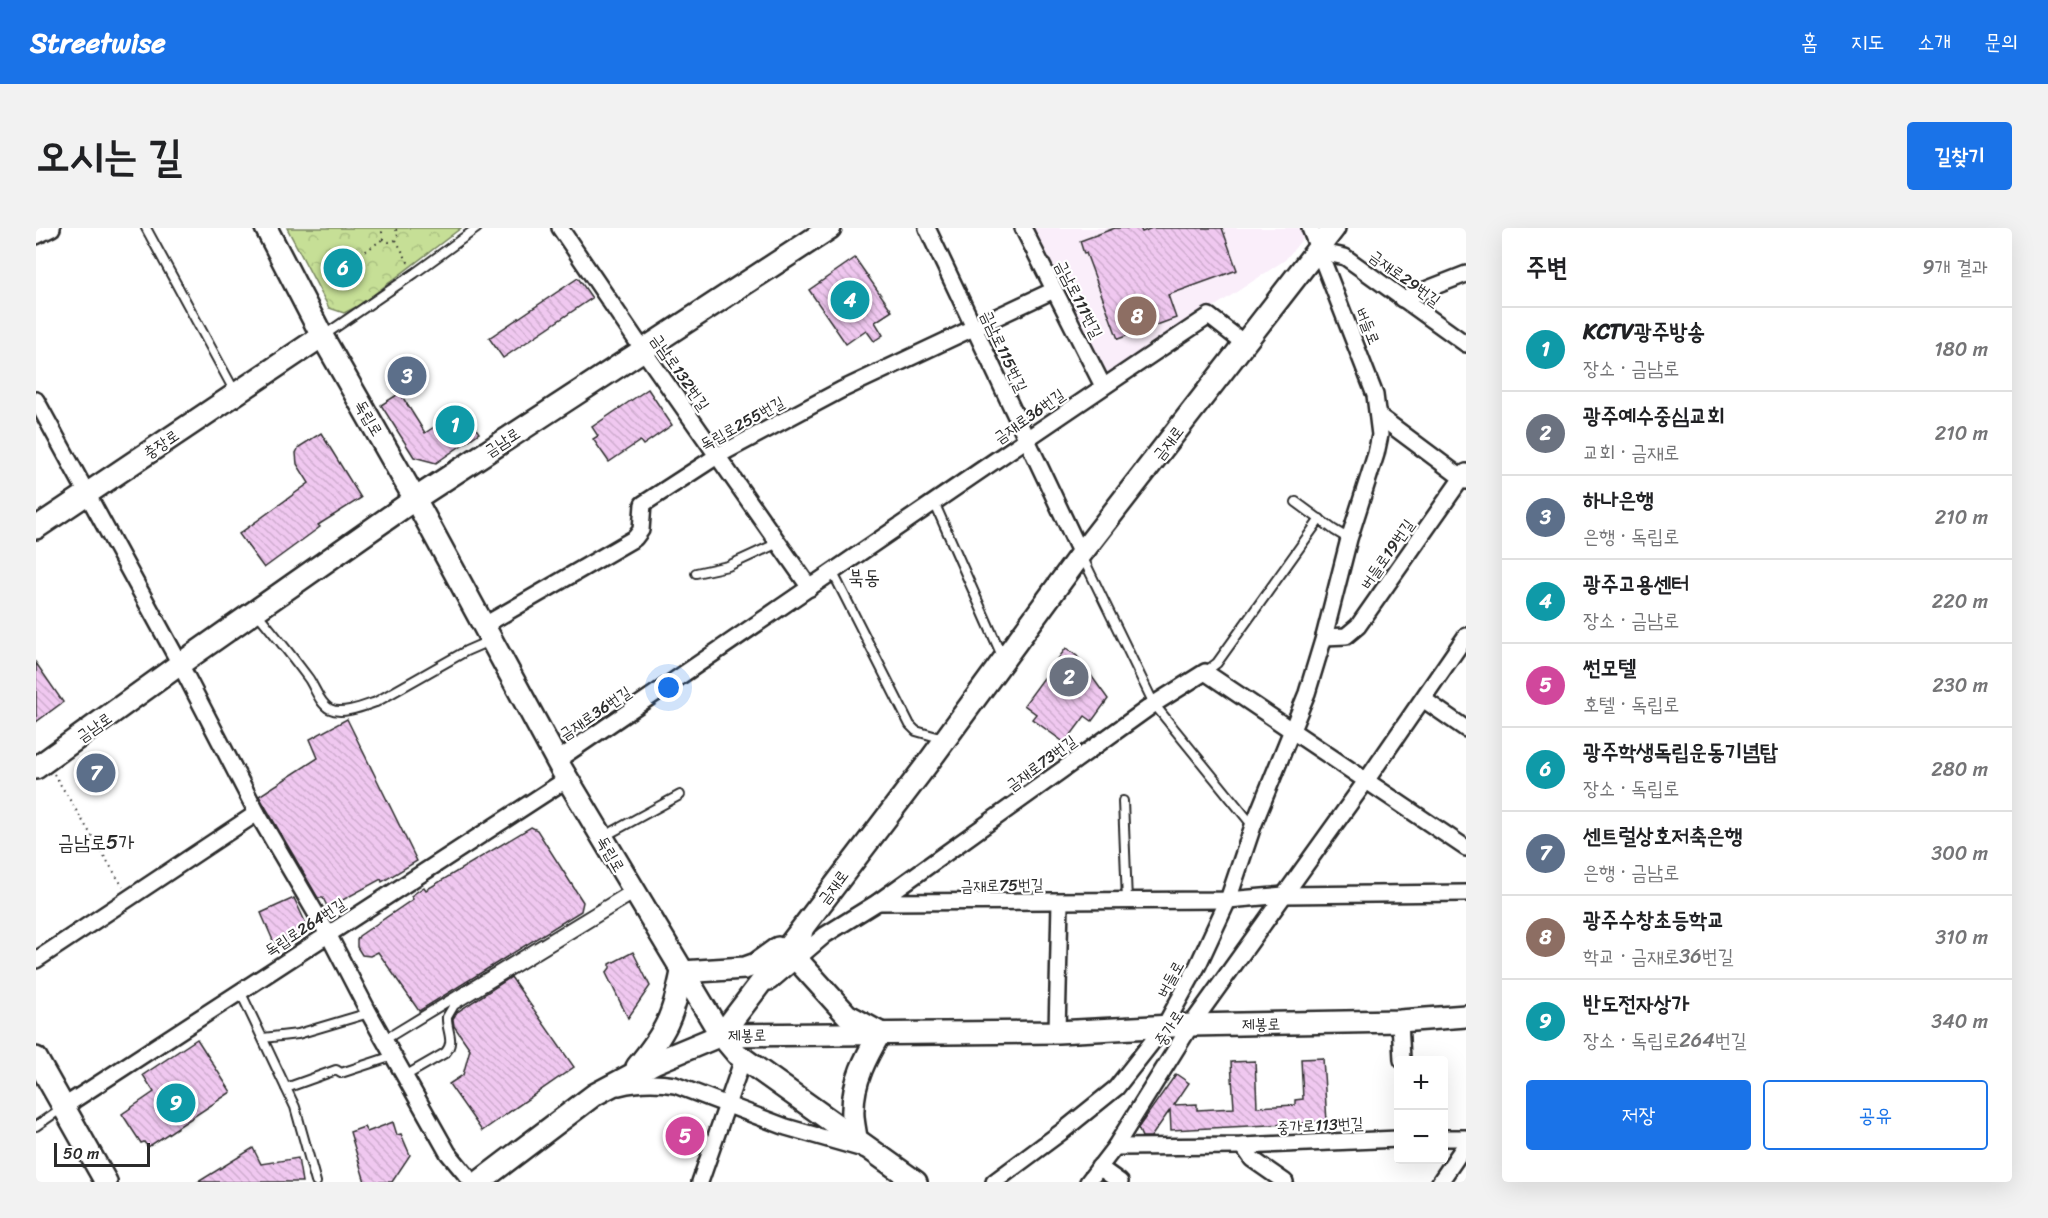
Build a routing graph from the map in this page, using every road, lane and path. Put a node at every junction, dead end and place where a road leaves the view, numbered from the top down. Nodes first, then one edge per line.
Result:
1 (52, 228) edge
2 (146, 228) edge
3 (266, 228) edge
4 (384, 228) edge
5 (397, 228) edge
6 (477, 228) edge
7 (830, 228) edge
8 (927, 228) edge
9 (1023, 228) edge
10 (1310, 228) edge
11 (1334, 228) edge
12 (566, 230) edge
13 (36, 237) edge
14 (383, 239) junction
15 (396, 240) junction
16 (1318, 251) junction
17 (346, 265) dead end
18 (415, 273) junction
19 (1466, 274) edge
20 (1054, 290) junction
21 (1402, 299) junction
22 (974, 328) junction
23 (322, 336) junction
24 (1245, 344) junction
25 (1466, 344) edge
26 (643, 350) junction
27 (1103, 386) junction
28 (236, 393) junction
29 (37, 404) edge
30 (1379, 416) junction
31 (1027, 440) junction
32 (717, 456) junction
33 (1464, 477) edge
34 (87, 494) junction
35 (415, 499) junction
36 (933, 501) junction
37 (1296, 502) dead end
38 (1320, 519) junction
39 (36, 528) edge
40 (1349, 539) junction
41 (778, 543) junction
42 (1081, 554) junction
43 (696, 573) dead end
44 (833, 573) junction
45 (810, 588) junction
46 (255, 611) junction
47 (487, 633) junction
48 (1466, 636) edge
49 (1324, 637) junction
50 (1004, 659) junction
51 (180, 664) junction
52 (1205, 672) junction
53 (1423, 699) junction
54 (1154, 704) junction
55 (1466, 729) edge
56 (1291, 731) junction
57 (945, 739) junction
58 (39, 765) edge
59 (561, 770) junction
60 (1366, 781) junction
61 (680, 795) dead end
62 (1123, 801) dead end
63 (257, 813) junction
64 (1253, 826) junction
65 (601, 838) junction
66 (1466, 848) edge
67 (633, 892) junction
68 (1466, 893) edge
69 (1284, 896) junction
70 (130, 897) junction
71 (1228, 900) junction
72 (1127, 901) junction
73 (1060, 902) junction
74 (878, 903) junction
75 (803, 926) junction
76 (328, 934) junction
77 (798, 958) junction
78 (36, 960) edge
79 (682, 972) junction
80 (240, 991) junction
81 (746, 1002) junction
82 (369, 1013) junction
83 (1466, 1016) edge
84 (1400, 1021) junction
85 (1191, 1025) junction
86 (1164, 1027) junction
87 (1057, 1032) junction
88 (880, 1034) junction
89 (721, 1035) junction
90 (263, 1038) junction
91 (384, 1040) junction
92 (393, 1056) junction
93 (1402, 1056) edge
94 (36, 1058) edge
95 (743, 1059) junction
96 (630, 1075) junction
97 (405, 1076) junction
98 (286, 1088) junction
99 (594, 1095) junction
100 (726, 1104) junction
101 (63, 1107) junction
102 (36, 1126) edge
103 (856, 1138) junction
104 (1448, 1138) edge
105 (1466, 1138) edge
106 (1394, 1139) edge
107 (1466, 1143) edge
108 (1244, 1146) junction
109 (1115, 1147) junction
110 (876, 1152) junction
111 (1099, 1167) junction
112 (106, 1182) edge
113 (316, 1182) edge
114 (472, 1182) edge
115 (479, 1182) edge
116 (700, 1182) edge
117 (916, 1182) edge
118 (994, 1182) edge
119 (1088, 1182) edge
120 (1120, 1182) edge
121 (1286, 1182) edge
122 (1440, 1182) edge

1 - 13 street
2 - 28 lane
3 - 23 street, 독립로
4 - 14 path
5 - 15 path
6 - 18 lane
7 - 26 street, 금남로
8 - 22 street, 금남로115번길
9 - 20 street, 금남로111번길
10 - 16 street, 버들로
11 - 16 street, 금재로
12 - 26 street, 금남로132번길
14 - 15 path
14 - 17 path
15 - 18 path
16 - 21 street, 금재로29번길
16 - 24 street, 금재로
16 - 30 street, 버들로
18 - 23 lane
19 - 21 street
20 - 22 street, 독립로255번길
20 - 27 street, 금남로111번길
21 - 25 street, 금재로29번길
22 - 31 street, 금남로115번길
22 - 32 street, 독립로255번길
23 - 28 street, 충장로
23 - 35 street, 독립로
24 - 27 street, 금재로36번길
24 - 42 street, 금재로
26 - 32 street, 금남로132번길
26 - 35 street, 금남로
27 - 31 street, 금재로36번길
28 - 34 street, 충장로
29 - 34 street
30 - 33 street
30 - 40 street, 버들로
31 - 36 street, 금재로36번길
31 - 42 street, 금남로115번길
32 - 41 street, 금남로132번길
32 - 47 street, 독립로255번길
33 - 49 street, 버들로19번길
34 - 39 street, 충장로
34 - 51 street
35 - 46 street, 금남로
35 - 47 street, 독립로
36 - 44 street, 금재로36번길
36 - 50 lane
37 - 38 lane
38 - 40 lane
38 - 52 lane, 금재로73번길
40 - 49 street, 버들로
41 - 43 lane
41 - 45 street, 금남로132번길
42 - 50 street, 금재로
42 - 54 lane
44 - 45 street, 금재로36번길
44 - 57 lane
45 - 59 street, 금재로36번길
46 - 47 lane
46 - 51 street, 금남로
47 - 59 street, 독립로
48 - 53 street, 중가로
49 - 56 street, 버들로
50 - 57 street, 금재로
51 - 58 street, 금남로
51 - 63 street
52 - 54 street, 금재로73번길
52 - 56 street
53 - 55 street
53 - 60 street, 중가로
54 - 64 lane
54 - 74 street, 금재로73번길
56 - 60 street
56 - 64 street, 버들로
57 - 75 street, 금재로
58 - 70 path
59 - 65 street, 독립로
59 - 76 street, 독립로264번길
60 - 66 street
60 - 69 street, 중가로
61 - 65 lane
62 - 72 lane
63 - 70 street
63 - 76 street
64 - 71 street, 버들로
65 - 67 street, 독립로
67 - 79 street, 독립로
67 - 91 lane
67 - 97 lane
68 - 69 street
69 - 71 street, 금재로75번길
69 - 85 street, 중가로
70 - 78 street
71 - 72 street, 금재로75번길
71 - 86 street, 버들로
72 - 73 street, 금재로75번길
73 - 74 street, 금재로75번길
73 - 87 street
74 - 77 street, 금재로73번길
75 - 77 street
75 - 79 street
75 - 81 street, 금재로
76 - 80 street, 독립로264번길
76 - 82 street
77 - 81 street, 금재로73번길
77 - 88 street
79 - 89 street, 독립로
79 - 96 street
80 - 90 lane
80 - 101 street, 독립로264번길
81 - 89 street, 금재로
82 - 90 lane
82 - 91 street
83 - 84 street, 제봉로
84 - 85 street, 제봉로
84 - 93 street
85 - 86 street, 제봉로
85 - 109 street, 중가로
86 - 87 street, 제봉로
86 - 118 street, 버들로
87 - 88 street, 제봉로
88 - 89 street, 제봉로
88 - 103 street
89 - 95 street, 독립로
89 - 96 street, 제봉로
90 - 98 lane
91 - 92 street
92 - 97 street
92 - 98 lane
94 - 101 street
95 - 100 street
95 - 103 street, 독립로
96 - 99 street, 제봉로
97 - 114 street
98 - 113 lane
99 - 100 street
99 - 115 street, 제봉로
100 - 110 street
100 - 116 street
101 - 102 lane
101 - 112 street
103 - 110 street, 독립로
104 - 105 street
106 - 108 street, 중가로113번길
107 - 122 street
108 - 109 street, 중가로113번길
108 - 121 street
109 - 111 street, 중가로
110 - 117 street, 독립로
111 - 119 street, 중가로
111 - 120 street

